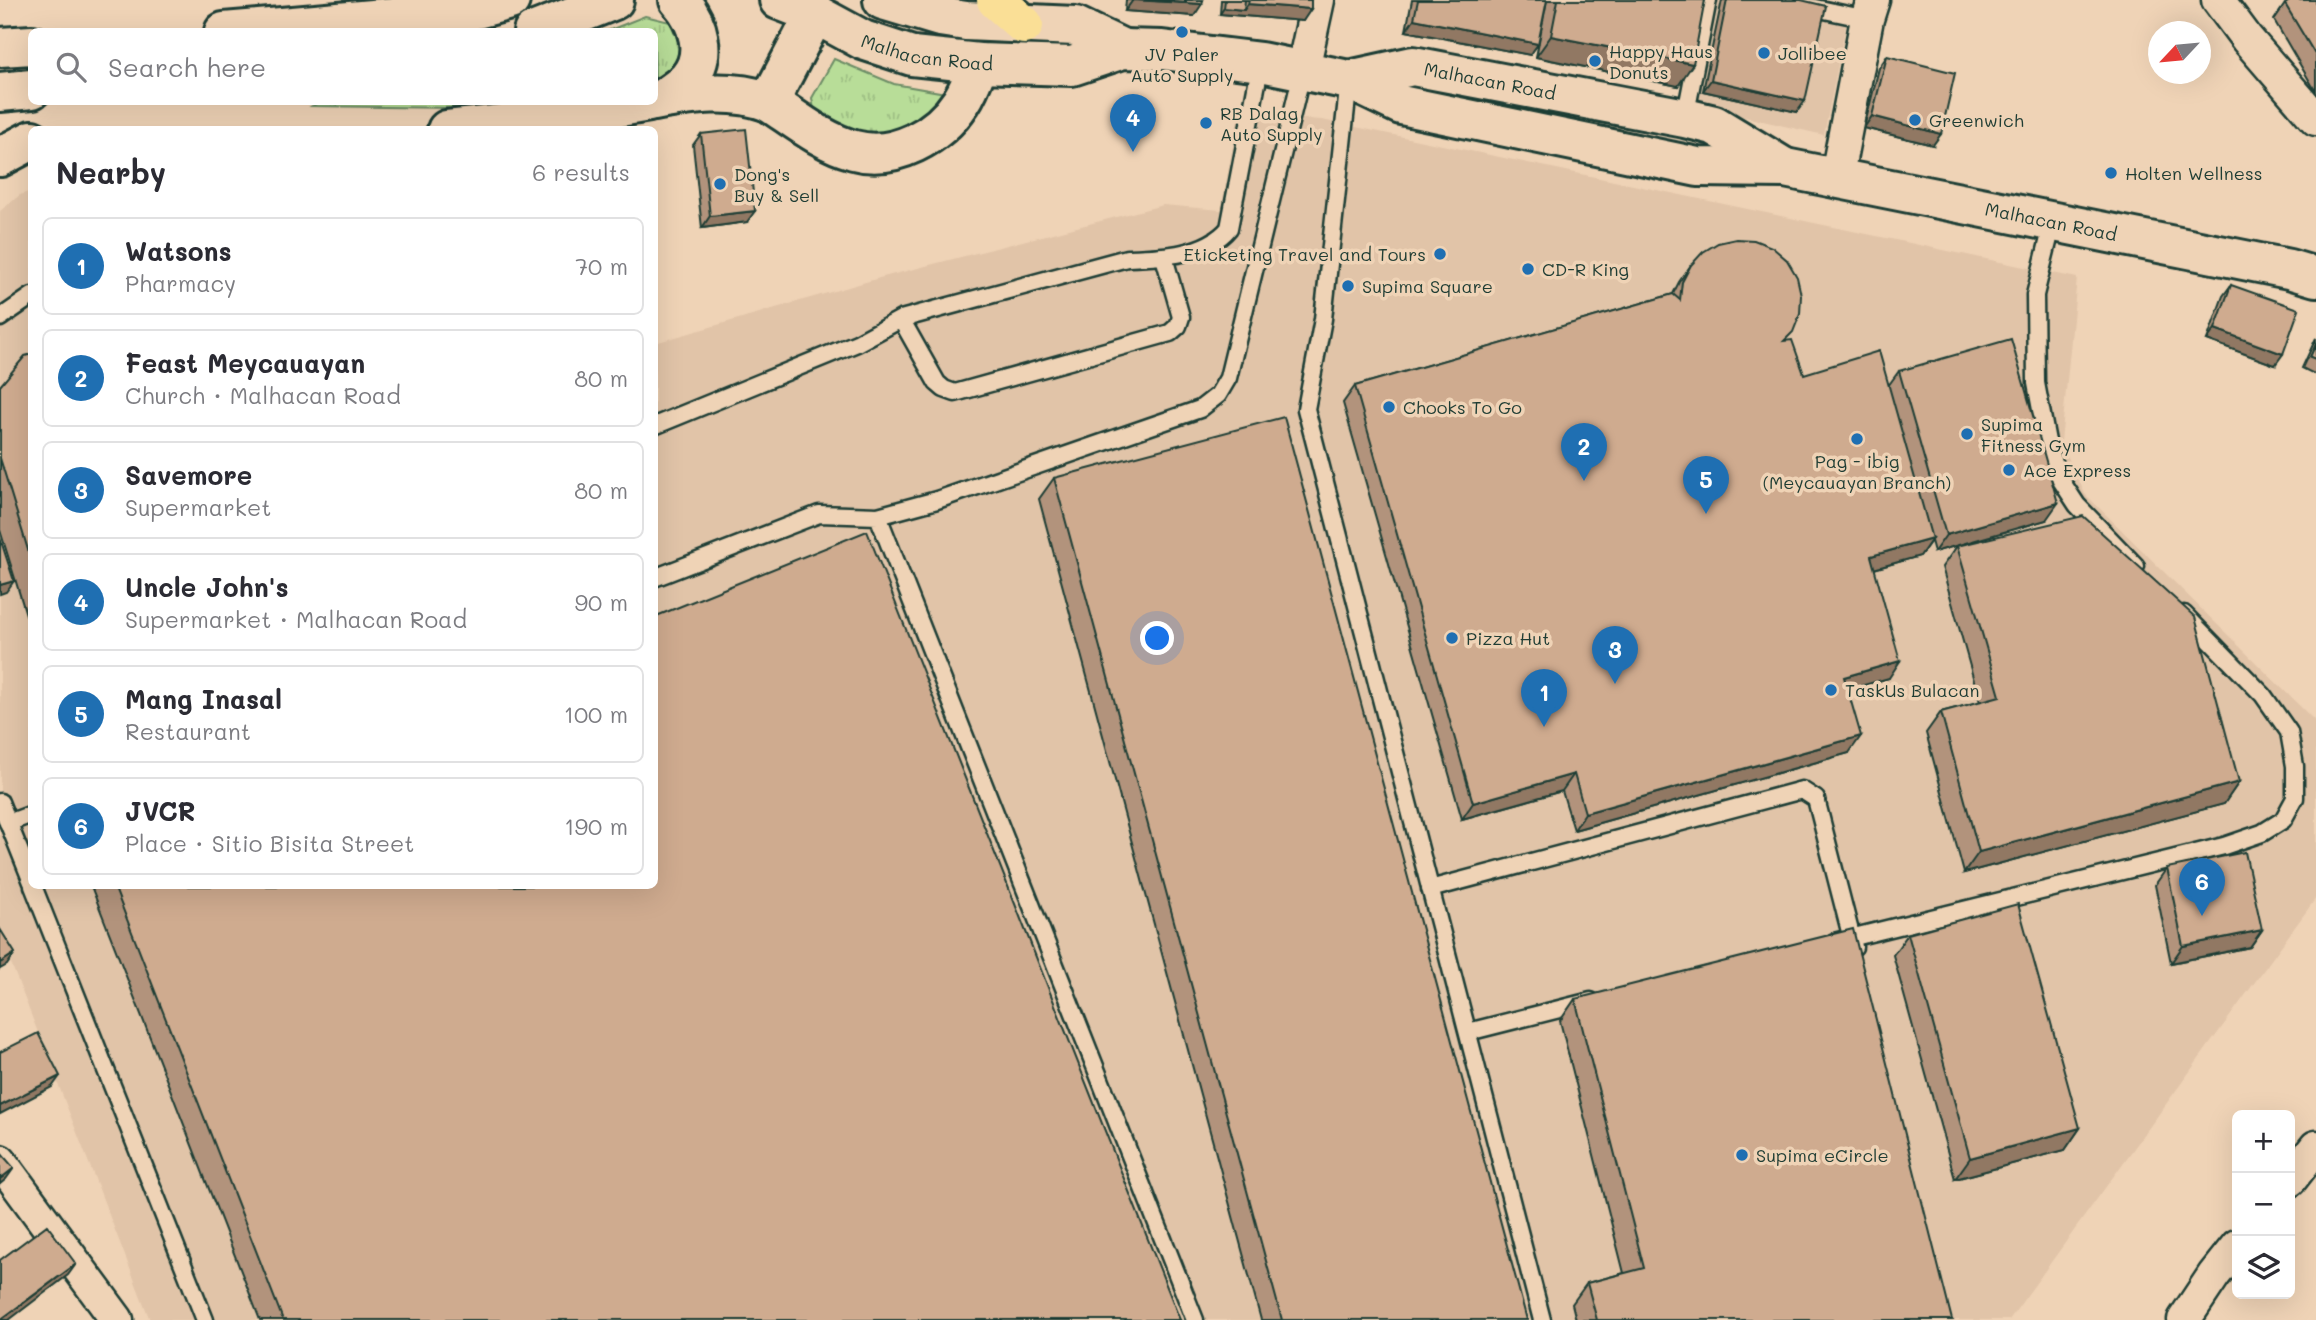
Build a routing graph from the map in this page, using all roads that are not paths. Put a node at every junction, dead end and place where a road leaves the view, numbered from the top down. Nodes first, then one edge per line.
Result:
1 (510, 0) edge
2 (614, 0) edge
3 (679, 0) edge
4 (779, 0) edge
5 (883, 0) edge
6 (1318, 0) edge
7 (1708, 0) edge
8 (1777, 0) edge
9 (2218, 0) edge
10 (816, 4) edge
11 (1870, 10) edge
12 (1010, 13) edge
13 (270, 28) edge
14 (543, 28) edge
15 (28, 45) edge
16 (0, 47) edge
17 (1123, 48) junction
18 (1261, 62) junction
19 (979, 63) junction
20 (1303, 69) junction
21 (1349, 80) junction
22 (28, 89) edge
23 (0, 92) edge
24 (658, 98) edge
25 (658, 100) edge
26 (769, 102) junction
27 (627, 105) edge
28 (1685, 118) junction
29 (2316, 119) edge
30 (484, 126) edge
31 (28, 142) edge
32 (0, 157) edge
33 (1785, 168) junction
34 (1836, 180) junction
35 (2053, 222) junction
36 (1164, 257) junction
37 (2316, 277) edge
38 (28, 299) edge
39 (0, 318) edge
40 (901, 319) junction
41 (658, 424) edge
42 (878, 516) junction
43 (2146, 575) edge
44 (658, 576) edge
45 (2175, 605) edge
46 (0, 803) edge
47 (28, 816) edge
48 (8, 823) junction
49 (28, 874) edge
50 (34, 889) edge
51 (1430, 889) junction
52 (1852, 937) junction
53 (1812, 947) edge
54 (1858, 964) edge
55 (1602, 999) edge
56 (1468, 1032) junction
57 (2316, 1147) edge
58 (0, 1161) edge
59 (2295, 1174) edge
60 (2232, 1253) edge
61 (117, 1320) edge
62 (205, 1320) edge
63 (1195, 1320) edge
64 (1542, 1320) edge
65 (2184, 1320) edge

1 - 13 main road
2 - 14 main road
3 - 24 main road
4 - 10 main road, Malhacan Road
5 - 12 main road, Malhacan Road
6 - 20 street
7 - 28 lane
8 - 11 lane
9 - 29 street
10 - 19 main road, Malhacan Road
10 - 26 main road
11 - 34 street
12 - 17 main road, Malhacan Road
15 - 16 main road
17 - 18 main road, Malhacan Road
17 - 19 main road, Malhacan Road
18 - 20 main road, Malhacan Road
18 - 36 lane
19 - 26 main road
20 - 21 main road, Malhacan Road
20 - 42 lane
21 - 28 main road, Malhacan Road
21 - 33 main road, Malhacan Road
21 - 51 lane
22 - 23 main road
25 - 26 main road
27 - 30 main road
28 - 33 main road, Malhacan Road
31 - 32 main road
33 - 34 main road, Malhacan Road
34 - 35 main road, Malhacan Road
35 - 37 main road, Malhacan Road
35 - 43 lane
36 - 40 lane
36 - 40 lane
38 - 39 lane
40 - 41 lane
42 - 44 lane
42 - 63 lane
45 - 52 lane
46 - 48 lane
47 - 48 lane
48 - 49 lane
50 - 62 lane
51 - 52 lane
51 - 56 lane
52 - 53 lane
52 - 54 lane
55 - 56 lane
56 - 64 lane
57 - 59 street
58 - 61 street
60 - 65 street

